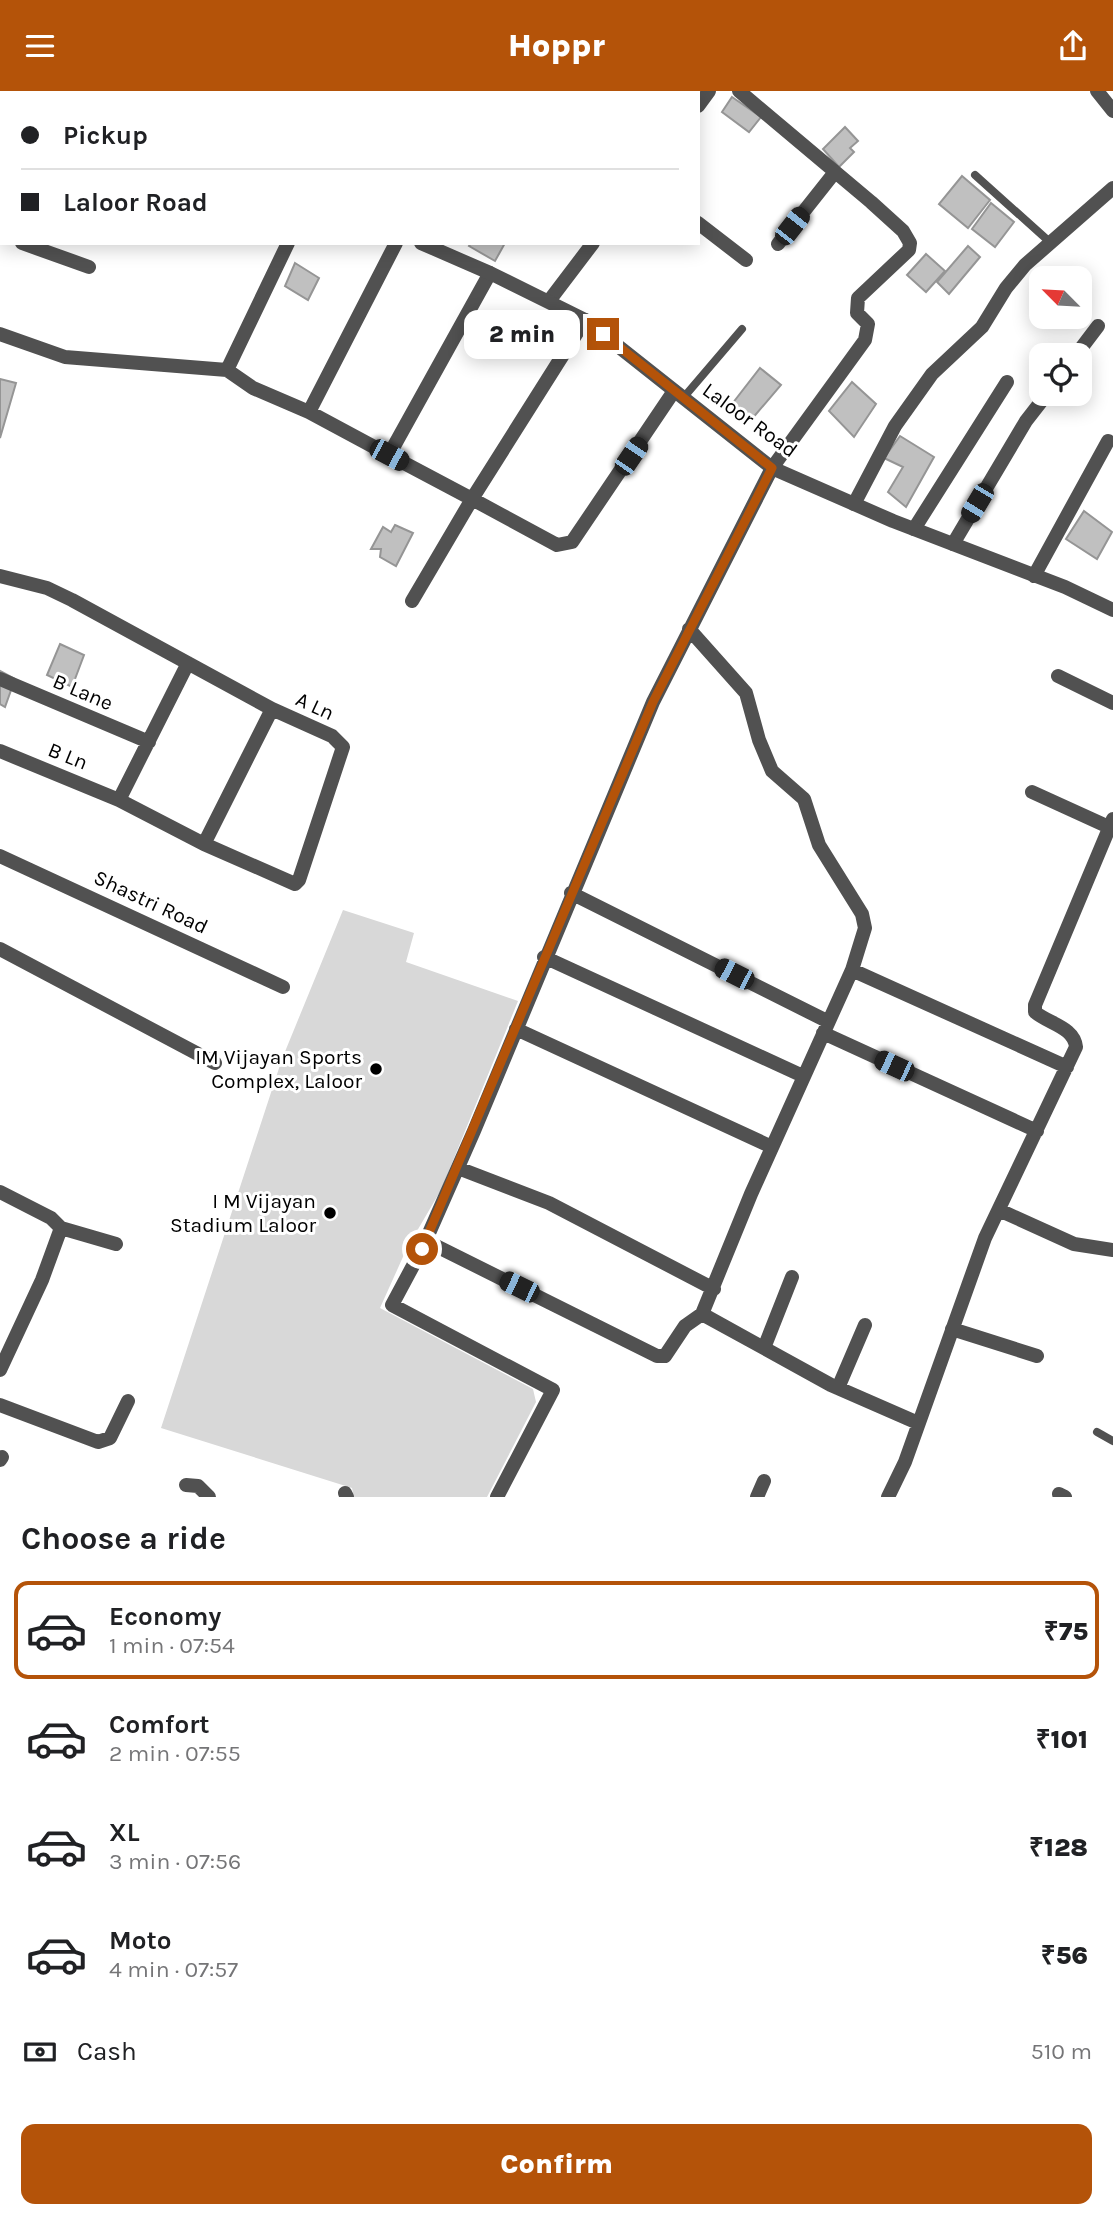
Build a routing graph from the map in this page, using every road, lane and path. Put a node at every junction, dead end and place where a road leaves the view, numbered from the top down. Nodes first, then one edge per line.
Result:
1 (740, 91) edge
2 (1097, 91) edge
3 (1113, 111) edge
4 (835, 172) junction
5 (975, 175) dead end
6 (1113, 188) edge
7 (700, 225) edge
8 (778, 244) dead end
9 (1052, 244) junction
10 (28, 245) edge
11 (287, 245) edge
12 (395, 245) edge
13 (426, 245) edge
14 (591, 245) edge
15 (746, 260) dead end
16 (89, 267) dead end
17 (490, 273) junction
18 (549, 301) junction
19 (585, 320) junction
20 (1098, 326) dead end
21 (742, 329) dead end
22 (0, 334) edge
23 (1085, 343) edge
24 (227, 370) junction
25 (1007, 382) dead end
26 (679, 394) junction
27 (1038, 406) edge
28 (309, 412) junction
29 (1108, 441) dead end
30 (389, 455) junction
31 (772, 468) junction
32 (472, 499) junction
33 (854, 504) junction
34 (914, 529) junction
35 (953, 544) junction
36 (0, 576) edge
37 (1034, 576) junction
38 (412, 601) dead end
39 (1113, 610) edge
40 (689, 629) junction
41 (188, 663) junction
42 (1058, 677) dead end
43 (0, 679) edge
44 (1113, 703) edge
45 (272, 709) junction
46 (149, 743) junction
47 (0, 751) edge
48 (1032, 792) dead end
49 (119, 800) junction
50 (1112, 826) edge
51 (204, 844) junction
52 (0, 856) edge
53 (572, 893) junction
54 (0, 949) edge
55 (544, 957) junction
56 (852, 970) junction
57 (283, 987) dead end
58 (825, 1027) junction
59 (516, 1029) junction
60 (215, 1063) dead end
61 (1067, 1067) junction
62 (803, 1076) junction
63 (1037, 1131) junction
64 (772, 1147) junction
65 (458, 1168) junction
66 (0, 1192) edge
67 (999, 1210) junction
68 (61, 1228) junction
69 (426, 1241) junction
70 (116, 1244) dead end
71 (1113, 1250) edge
72 (792, 1277) dead end
73 (713, 1289) junction
74 (702, 1314) junction
75 (865, 1325) dead end
76 (952, 1329) junction
77 (764, 1348) junction
78 (1037, 1356) dead end
79 (0, 1370) edge
80 (838, 1388) junction
81 (128, 1401) dead end
82 (0, 1405) edge
83 (918, 1423) junction
84 (1097, 1432) dead end
85 (1113, 1441) edge
86 (764, 1481) dead end
87 (186, 1485) dead end
88 (209, 1497) edge
89 (497, 1497) edge
90 (757, 1497) edge
91 (888, 1497) edge

1 - 4 street
2 - 3 street
4 - 8 street
4 - 31 street
5 - 9 lane
6 - 9 street
7 - 15 street
9 - 33 street
10 - 16 street
11 - 24 street
12 - 28 street
13 - 17 street, Laloor Road
14 - 18 street
17 - 18 street, Laloor Road
17 - 30 street
18 - 19 street, Laloor Road
19 - 26 street, Laloor Road
19 - 32 street
20 - 23 street
21 - 26 lane
22 - 24 street
24 - 28 street
25 - 34 street
26 - 31 street, Laloor Road
26 - 32 street
27 - 35 street
28 - 30 street
29 - 37 street
30 - 32 street
31 - 33 street, Laloor Road
31 - 40 street
32 - 38 street
33 - 34 street, Laloor Road
34 - 35 street, Laloor Road
35 - 37 street, Laloor Road
36 - 41 street, A Ln
37 - 39 street, Laloor Road
40 - 53 street
40 - 56 street
41 - 45 street, A Ln
41 - 46 street
42 - 44 street
43 - 46 street, B Lane
45 - 51 street
45 - 51 street, A Ln
46 - 49 street
47 - 49 street, B Ln
48 - 50 street
49 - 51 street, A Ln
50 - 61 street
52 - 57 street, Shastri Road
53 - 55 street
53 - 58 street
54 - 60 street
55 - 59 street
55 - 62 street
56 - 58 street
56 - 61 street
58 - 62 street
58 - 63 street
59 - 64 street
59 - 65 street
61 - 63 street
62 - 64 street
63 - 67 street
64 - 73 street
65 - 69 street
65 - 73 street
66 - 68 street
67 - 71 street
67 - 76 street
68 - 70 street
68 - 79 street
69 - 74 street
69 - 89 street
72 - 77 street
73 - 74 street
74 - 77 street
75 - 80 street
76 - 78 street
76 - 83 street
77 - 80 street
80 - 83 street
81 - 82 street
83 - 91 street
84 - 85 lane
86 - 90 street
87 - 88 street

